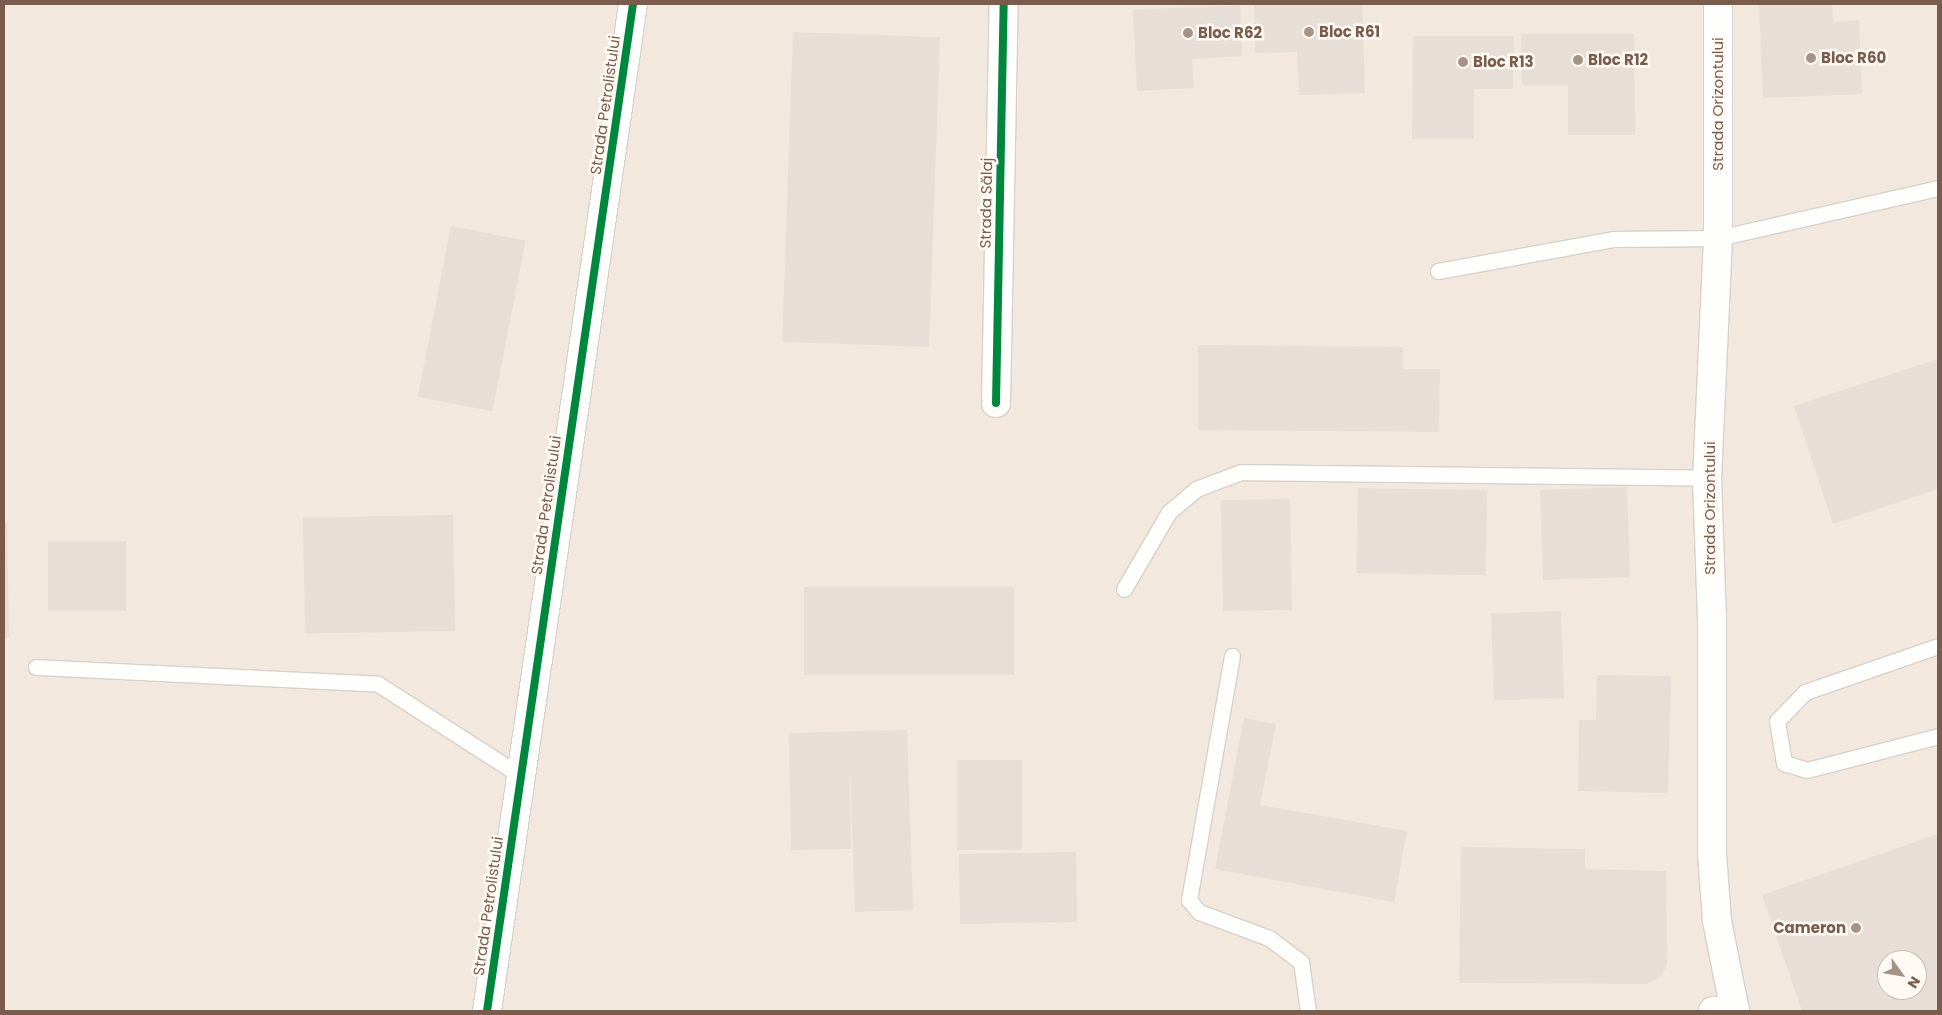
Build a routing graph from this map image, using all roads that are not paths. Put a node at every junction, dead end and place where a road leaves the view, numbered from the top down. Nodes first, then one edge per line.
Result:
1 (634, 4) edge
2 (1004, 4) edge
3 (1718, 4) edge
4 (1938, 188) edge
5 (1718, 238) junction
6 (1438, 271) dead end
7 (996, 403) dead end
8 (1707, 478) junction
9 (1124, 589) dead end
10 (1938, 646) edge
11 (1232, 656) dead end
12 (36, 667) dead end
13 (1938, 736) edge
14 (520, 776) junction
15 (487, 1011) edge
16 (1308, 1011) edge
17 (1713, 1011) edge
18 (1736, 1011) edge

1 - 14 street, Strada Petrolistului
2 - 7 street, Strada Sălaj
3 - 5 street, Strada Orizontului
4 - 5 lane
5 - 6 lane
5 - 8 street, Strada Orizontului
8 - 9 lane
8 - 18 street, Strada Orizontului
10 - 13 lane
11 - 16 lane
12 - 14 lane
14 - 15 street, Strada Petrolistului
17 - 18 street

